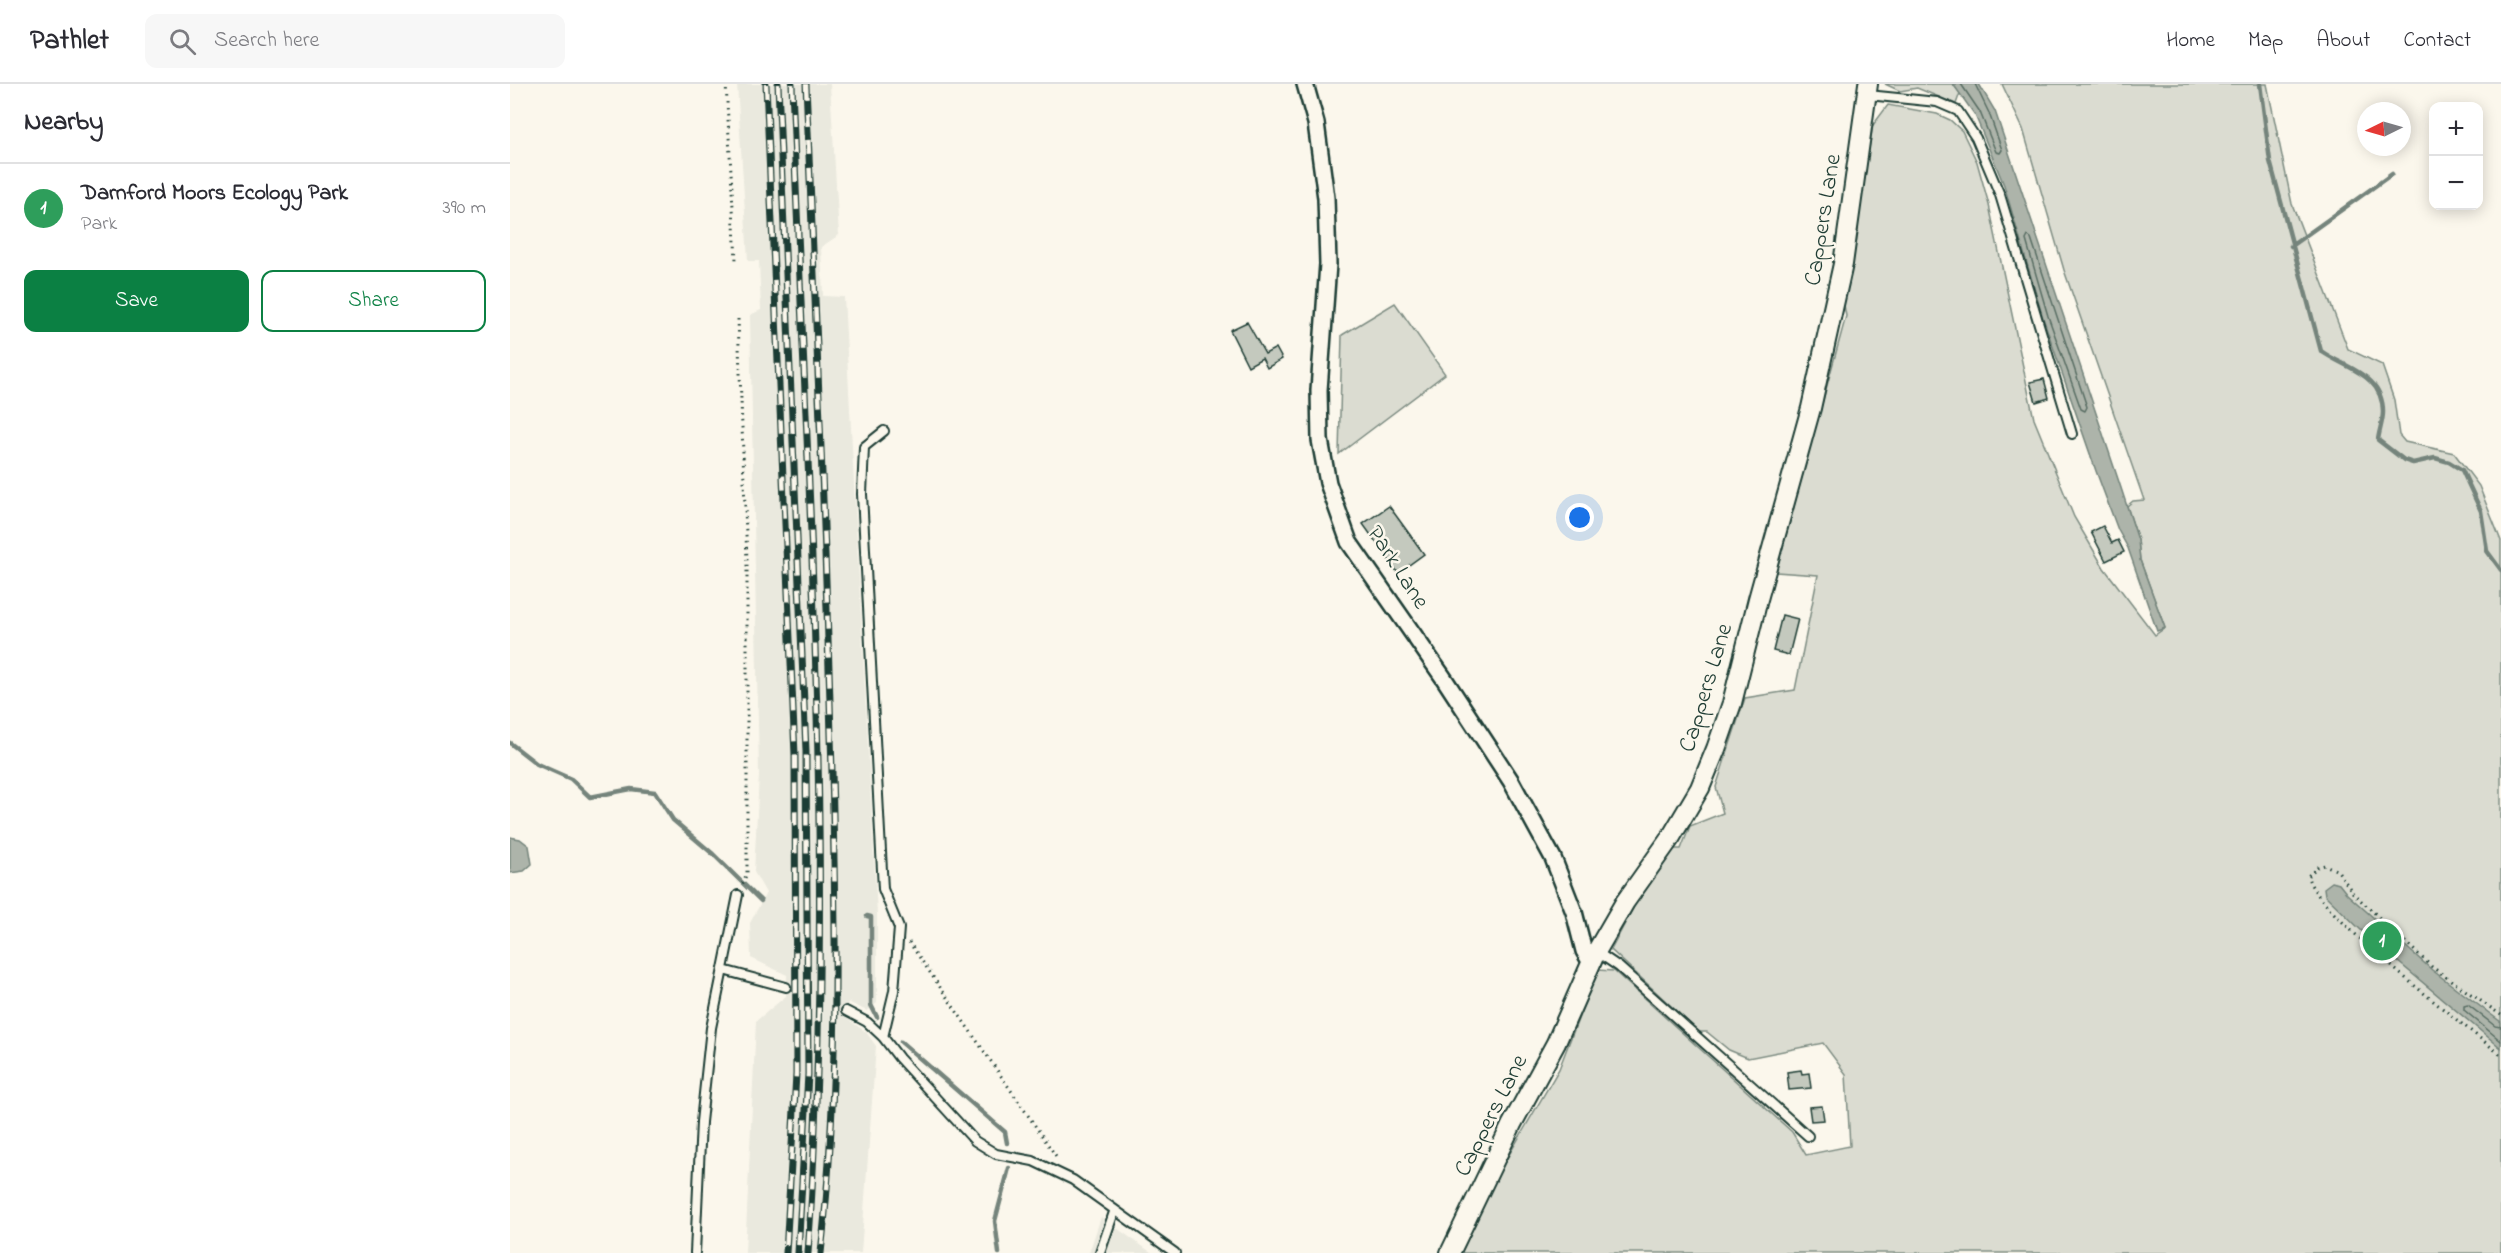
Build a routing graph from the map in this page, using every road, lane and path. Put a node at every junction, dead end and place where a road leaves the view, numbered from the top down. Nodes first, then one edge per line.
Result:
1 (726, 84) edge
2 (1305, 84) edge
3 (1867, 87) edge
4 (736, 260) dead end
5 (738, 320) dead end
6 (884, 431) dead end
7 (2072, 434) dead end
8 (747, 873) dead end
9 (738, 895) dead end
10 (899, 928) junction
11 (1594, 958) junction
12 (723, 969) junction
13 (786, 987) dead end
14 (846, 1011) dead end
15 (2501, 1015) edge
16 (884, 1037) junction
17 (2501, 1055) edge
18 (1808, 1136) dead end
19 (1073, 1180) junction
20 (1114, 1212) junction
21 (695, 1253) edge
22 (1100, 1253) edge
23 (1175, 1253) edge
24 (1450, 1253) edge

1 - 4 path
2 - 11 street, Park Lane
3 - 7 lane
3 - 11 street, Cappers Lane
5 - 8 path
6 - 10 lane
9 - 12 lane
10 - 16 lane
10 - 19 path
11 - 18 lane
11 - 24 street, Cappers Lane
12 - 13 lane
12 - 21 lane
14 - 16 lane
15 - 17 path
16 - 19 lane
19 - 20 lane
20 - 22 lane
20 - 23 lane

